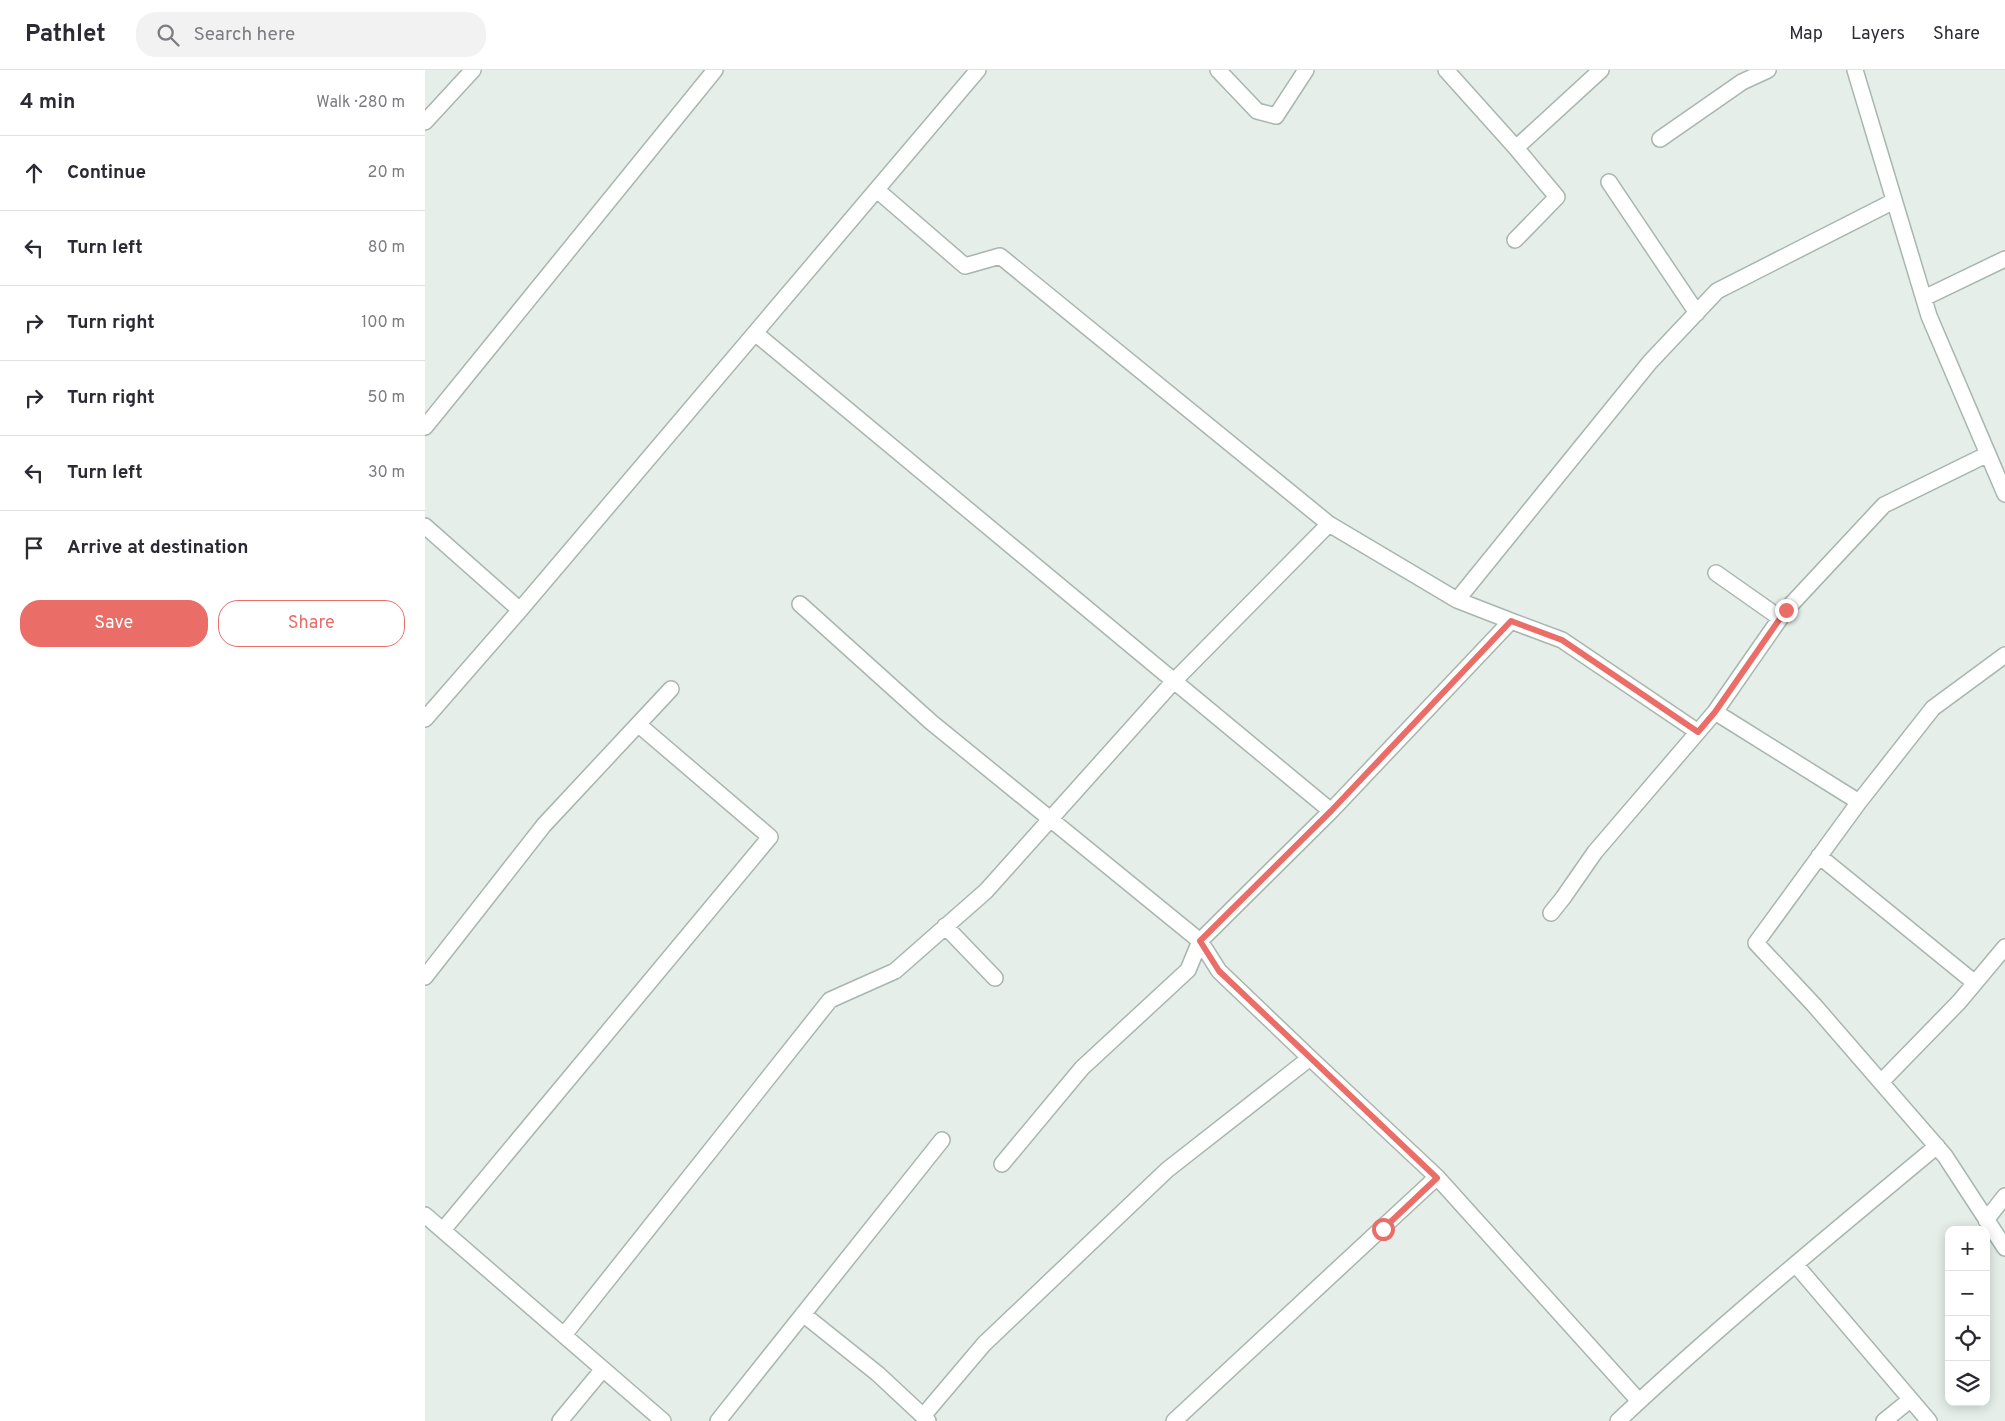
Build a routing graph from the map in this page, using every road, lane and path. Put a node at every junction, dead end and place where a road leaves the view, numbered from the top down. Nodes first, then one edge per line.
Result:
1 (473, 70) edge
2 (715, 70) edge
3 (978, 70) edge
4 (1218, 70) edge
5 (1306, 70) edge
6 (1446, 70) edge
7 (1601, 70) edge
8 (1768, 70) edge
9 (1855, 70) edge
10 (425, 122) edge
11 (1659, 139) dead end
12 (1515, 148) junction
13 (1609, 182) dead end
14 (877, 190) junction
15 (1894, 201) junction
16 (1515, 240) dead end
17 (2005, 259) edge
18 (1923, 298) junction
19 (1697, 313) junction
20 (755, 333) junction
21 (425, 427) edge
22 (1988, 454) junction
23 (2005, 494) edge
24 (1329, 524) junction
25 (425, 526) edge
26 (1716, 573) dead end
27 (1457, 600) junction
28 (800, 604) dead end
29 (520, 610) junction
30 (1780, 618) junction
31 (1511, 621) junction
32 (2005, 656) edge
33 (1174, 681) junction
34 (671, 690) dead end
35 (1715, 712) junction
36 (425, 719) edge
37 (639, 725) junction
38 (1698, 732) junction
39 (1859, 802) junction
40 (1331, 811) junction
41 (1052, 819) junction
42 (1819, 856) junction
43 (1551, 913) dead end
44 (945, 926) junction
45 (1200, 941) junction
46 (2005, 947) edge
47 (425, 977) edge
48 (995, 978) dead end
49 (1975, 983) junction
50 (1310, 1058) junction
51 (1881, 1082) junction
52 (942, 1140) dead end
53 (1937, 1146) junction
54 (1002, 1164) dead end
55 (1437, 1178) junction
56 (2005, 1196) edge
57 (425, 1214) edge
58 (1986, 1220) junction
59 (443, 1230) junction
60 (2005, 1248) edge
61 (1796, 1264) junction
62 (803, 1314) junction
63 (564, 1335) junction
64 (603, 1369) junction
65 (1910, 1400) junction
66 (1639, 1401) junction
67 (925, 1418) edge
68 (560, 1421) edge
69 (663, 1421) edge
70 (718, 1421) edge
71 (1173, 1421) edge
72 (1618, 1421) edge
73 (1884, 1421) edge
74 (1929, 1421) edge

1 - 10 street
2 - 21 street
3 - 14 street
4 - 5 street
6 - 12 street
7 - 12 street
8 - 11 street
9 - 15 street
12 - 16 street
13 - 19 street
14 - 20 street
14 - 24 street
15 - 18 street
15 - 19 street
17 - 18 street
18 - 22 street
19 - 27 street
20 - 29 street
20 - 33 street
22 - 23 street
22 - 30 street
24 - 27 street
24 - 33 street
25 - 29 street
26 - 30 street
27 - 31 street
28 - 41 street
29 - 36 street
30 - 35 street
31 - 38 street
31 - 40 street
32 - 39 street
33 - 40 street
33 - 41 street
34 - 37 street
35 - 38 street
35 - 39 street
37 - 47 street
37 - 59 street
38 - 43 street
39 - 42 street
40 - 45 street
41 - 44 street
41 - 45 street
42 - 49 street
42 - 51 street
44 - 48 street
44 - 63 street
45 - 50 street
45 - 54 street
46 - 49 street
49 - 51 street
50 - 55 street
50 - 67 street
51 - 53 street
52 - 62 street
53 - 58 street
53 - 61 street
55 - 66 street
55 - 71 street
56 - 58 street
57 - 59 street
58 - 60 street
59 - 63 street
61 - 65 street
61 - 66 street
62 - 67 street
62 - 70 street
63 - 64 street
64 - 68 street
64 - 69 street
65 - 73 street
65 - 74 street
66 - 72 street

